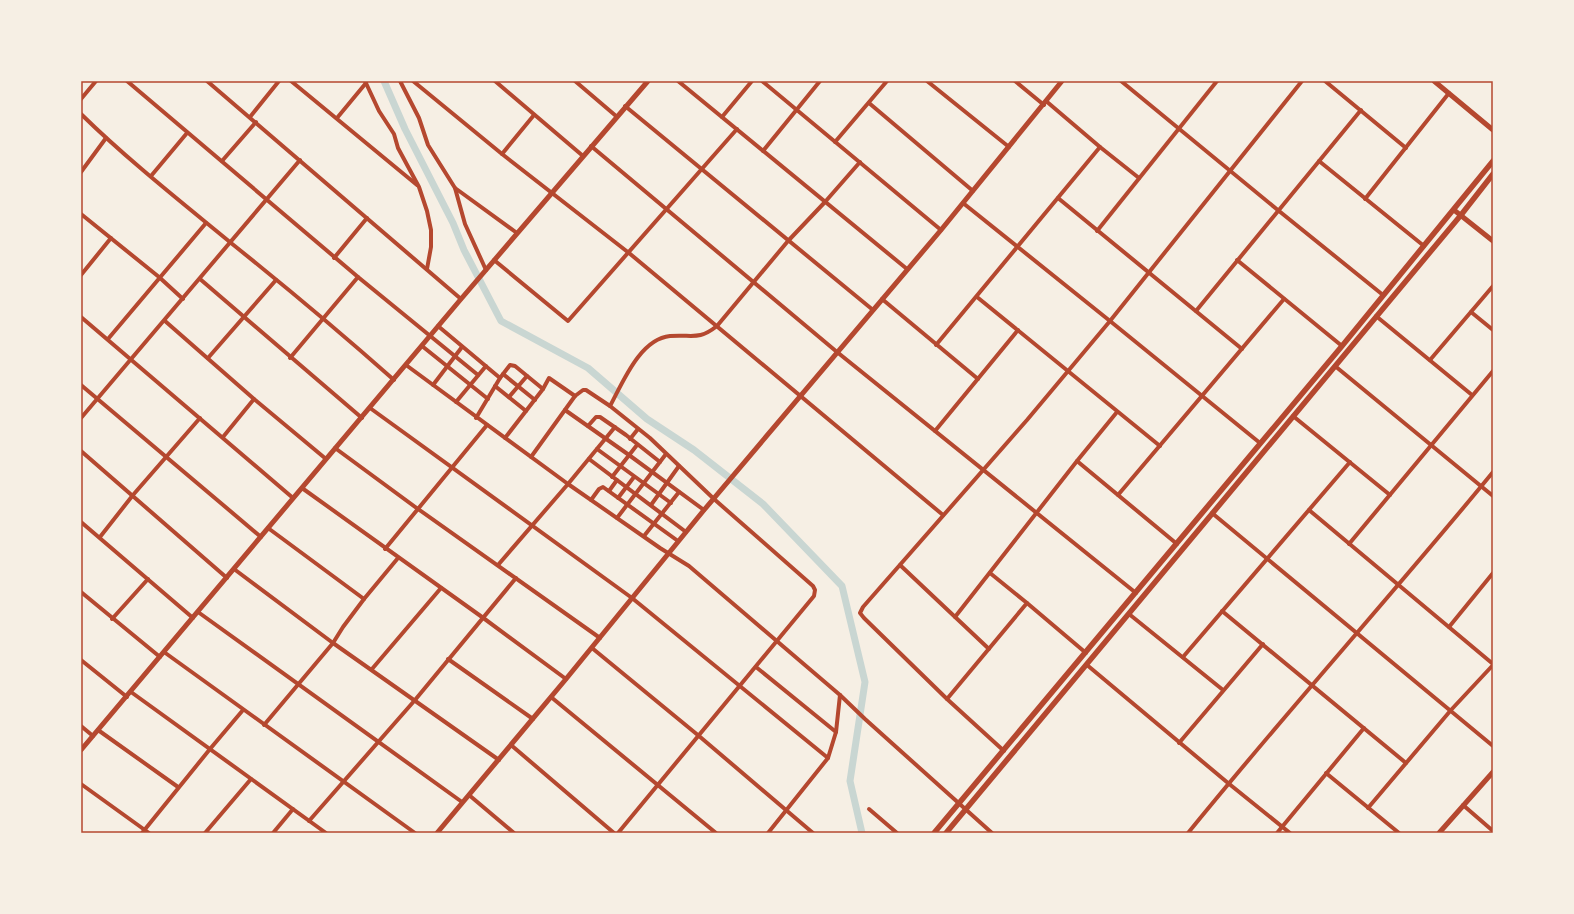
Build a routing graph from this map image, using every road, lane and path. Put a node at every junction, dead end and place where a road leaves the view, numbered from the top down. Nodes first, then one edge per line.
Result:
1 (96, 81) edge
2 (127, 81) edge
3 (208, 81) edge
4 (279, 81) edge
5 (291, 81) edge
6 (400, 81) edge
7 (413, 81) edge
8 (494, 81) edge
9 (576, 81) edge
10 (648, 81) edge
11 (678, 81) edge
12 (752, 81) edge
13 (762, 81) edge
14 (820, 81) edge
15 (886, 81) edge
16 (928, 81) edge
17 (1015, 81) edge
18 (1062, 81) edge
19 (1122, 81) edge
20 (1217, 81) edge
21 (1302, 81) edge
22 (1325, 81) edge
23 (1434, 81) edge
24 (365, 82) edge
25 (1449, 93) junction
26 (81, 98) edge
27 (868, 103) junction
28 (1045, 103) junction
29 (625, 106) junction
30 (798, 110) junction
31 (1361, 110) junction
32 (81, 114) edge
33 (534, 115) junction
34 (616, 116) junction
35 (250, 117) junction
36 (722, 117) junction
37 (337, 118) junction
38 (256, 122) junction
39 (737, 129) junction
40 (1179, 129) junction
41 (1493, 130) edge
42 (187, 133) junction
43 (106, 138) junction
44 (835, 142) junction
45 (591, 146) junction
46 (1009, 147) junction
47 (1100, 147) junction
48 (1406, 148) junction
49 (763, 151) junction
50 (502, 154) junction
51 (583, 156) junction
52 (300, 160) junction
53 (222, 161) junction
54 (1319, 161) junction
55 (1493, 161) edge
56 (860, 162) junction
57 (701, 170) junction
58 (1229, 170) junction
59 (81, 172) edge
60 (1493, 174) edge
61 (151, 176) junction
62 (1139, 178) junction
63 (419, 187) junction
64 (455, 188) junction
65 (973, 191) junction
66 (552, 192) junction
67 (1058, 198) junction
68 (266, 199) junction
69 (1365, 199) junction
70 (825, 202) junction
71 (963, 203) junction
72 (668, 209) junction
73 (1454, 210) junction
74 (1279, 211) junction
75 (81, 214) edge
76 (1461, 215) junction
77 (367, 218) junction
78 (206, 223) junction
79 (941, 230) junction
80 (1097, 231) junction
81 (517, 233) junction
82 (111, 238) junction
83 (788, 241) junction
84 (1493, 241) edge
85 (230, 242) junction
86 (1424, 246) junction
87 (1018, 247) junction
88 (629, 253) junction
89 (334, 258) junction
90 (494, 260) junction
91 (1238, 260) junction
92 (427, 269) junction
93 (907, 269) junction
94 (486, 270) junction
95 (1148, 272) junction
96 (81, 275) edge
97 (159, 277) junction
98 (358, 277) junction
99 (200, 279) junction
100 (276, 280) junction
101 (754, 282) junction
102 (1493, 286) edge
103 (1383, 295) junction
104 (977, 297) junction
105 (183, 299) junction
106 (461, 299) junction
107 (882, 299) junction
108 (1284, 299) junction
109 (873, 310) junction
110 (1196, 311) junction
111 (1471, 312) junction
112 (1376, 316) junction
113 (81, 317) edge
114 (244, 318) junction
115 (324, 318) junction
116 (165, 321) junction
117 (1110, 321) junction
118 (438, 326) junction
119 (717, 326) junction
120 (1018, 330) junction
121 (1493, 330) edge
122 (429, 337) junction
123 (108, 339) junction
124 (936, 345) junction
125 (422, 346) junction
126 (1342, 346) junction
127 (462, 347) junction
128 (1242, 348) junction
129 (837, 352) junction
130 (455, 357) junction
131 (208, 358) junction
132 (290, 358) junction
133 (132, 359) junction
134 (1430, 360) junction
135 (406, 365) junction
136 (486, 366) junction
137 (1335, 366) junction
138 (447, 367) junction
139 (1067, 370) junction
140 (1493, 371) edge
141 (478, 375) junction
142 (501, 376) junction
143 (527, 376) junction
144 (978, 379) junction
145 (394, 380) junction
146 (470, 384) junction
147 (81, 385) edge
148 (433, 385) junction
149 (495, 386) junction
150 (518, 386) junction
151 (543, 389) junction
152 (575, 396) junction
153 (1202, 396) junction
154 (1472, 396) junction
155 (509, 397) junction
156 (800, 397) junction
157 (98, 399) junction
158 (254, 399) junction
159 (488, 399) junction
160 (535, 400) junction
161 (456, 402) junction
162 (610, 406) junction
163 (370, 408) junction
164 (526, 410) junction
165 (565, 410) junction
166 (1117, 412) junction
167 (1293, 416) junction
168 (81, 418) edge
169 (200, 418) junction
170 (362, 418) junction
171 (476, 418) junction
172 (487, 425) junction
173 (588, 426) junction
174 (615, 427) junction
175 (638, 429) junction
176 (935, 431) junction
177 (223, 437) junction
178 (505, 438) junction
179 (605, 438) junction
180 (630, 438) junction
181 (1260, 443) junction
182 (637, 445) junction
183 (1431, 445) junction
184 (1160, 446) junction
185 (335, 448) junction
186 (596, 449) junction
187 (81, 451) edge
188 (666, 454) junction
189 (629, 455) junction
190 (531, 457) junction
191 (166, 458) junction
192 (326, 459) junction
193 (589, 459) junction
194 (1077, 461) junction
195 (660, 462) junction
196 (1350, 462) junction
197 (620, 466) junction
198 (679, 466) junction
199 (452, 467) junction
200 (984, 470) junction
201 (1493, 472) edge
202 (652, 473) junction
203 (612, 477) junction
204 (634, 477) junction
205 (617, 480) junction
206 (667, 483) junction
207 (568, 484) junction
208 (644, 484) junction
209 (1481, 486) junction
210 (302, 488) junction
211 (626, 488) junction
212 (609, 491) junction
213 (679, 492) junction
214 (635, 494) junction
215 (659, 494) junction
216 (133, 495) junction
217 (1118, 495) junction
218 (1390, 495) junction
219 (1493, 496) edge
220 (293, 498) junction
221 (618, 498) junction
222 (714, 499) junction
223 (591, 500) junction
224 (671, 503) junction
225 (627, 505) junction
226 (650, 505) junction
227 (418, 509) junction
228 (704, 510) junction
229 (1308, 510) junction
230 (1036, 513) junction
231 (1212, 513) junction
232 (663, 514) junction
233 (943, 515) junction
234 (617, 518) junction
235 (81, 522) edge
236 (654, 524) junction
237 (532, 526) junction
238 (268, 528) junction
239 (686, 532) junction
240 (644, 536) junction
241 (100, 537) junction
242 (261, 537) junction
243 (678, 541) junction
244 (1177, 544) junction
245 (1349, 544) junction
246 (385, 549) junction
247 (668, 553) junction
248 (398, 558) junction
249 (1267, 559) junction
250 (498, 565) junction
251 (900, 565) junction
252 (234, 570) junction
253 (990, 573) junction
254 (1493, 573) edge
255 (227, 578) junction
256 (516, 578) junction
257 (1489, 578) junction
258 (148, 579) junction
259 (1493, 582) edge
260 (1399, 585) junction
261 (441, 588) junction
262 (81, 592) edge
263 (1136, 593) junction
264 (632, 598) junction
265 (364, 599) junction
266 (1027, 603) junction
267 (1222, 611) junction
268 (198, 612) junction
269 (1129, 614) junction
270 (482, 617) junction
271 (955, 617) junction
272 (193, 618) junction
273 (112, 619) junction
274 (1449, 627) junction
275 (1358, 633) junction
276 (600, 638) junction
277 (778, 640) junction
278 (333, 643) junction
279 (1262, 644) junction
280 (592, 648) junction
281 (989, 649) junction
282 (164, 652) junction
283 (1086, 653) junction
284 (160, 657) junction
285 (1183, 657) junction
286 (448, 659) junction
287 (81, 660) edge
288 (1493, 664) edge
289 (1087, 665) junction
290 (756, 667) junction
291 (372, 669) junction
292 (566, 679) junction
293 (298, 684) junction
294 (1313, 685) junction
295 (740, 687) junction
296 (1223, 690) junction
297 (131, 692) junction
298 (840, 695) junction
299 (127, 697) junction
300 (551, 697) junction
301 (947, 699) junction
302 (415, 700) junction
303 (243, 710) junction
304 (1451, 710) junction
305 (533, 719) junction
306 (264, 725) junction
307 (81, 726) edge
308 (1364, 728) junction
309 (98, 730) junction
310 (836, 732) junction
311 (93, 736) junction
312 (699, 736) junction
313 (379, 742) junction
314 (1179, 743) junction
315 (511, 745) junction
316 (1493, 746) edge
317 (210, 749) junction
318 (81, 750) edge
319 (1004, 751) junction
320 (828, 758) junction
321 (498, 760) junction
322 (1406, 763) junction
323 (1493, 772) edge
324 (1326, 773) junction
325 (251, 779) junction
326 (344, 782) junction
327 (81, 784) edge
328 (1228, 784) junction
329 (658, 785) junction
330 (178, 788) junction
331 (469, 795) junction
332 (462, 802) junction
333 (960, 803) junction
334 (1463, 805) junction
335 (1368, 808) junction
336 (293, 809) junction
337 (869, 809) dead end
338 (787, 810) junction
339 (966, 810) junction
340 (309, 821) junction
341 (1282, 827) junction
342 (143, 831) edge
343 (1493, 831) edge
344 (149, 833) edge
345 (205, 833) edge
346 (273, 833) edge
347 (326, 833) edge
348 (415, 833) edge
349 (437, 833) edge
350 (514, 833) edge
351 (614, 833) edge
352 (618, 833) edge
353 (716, 833) edge
354 (768, 833) edge
355 (814, 833) edge
356 (897, 833) edge
357 (934, 833) edge
358 (946, 833) edge
359 (992, 833) edge
360 (1188, 833) edge
361 (1277, 833) edge
362 (1290, 833) edge
363 (1399, 833) edge
364 (1439, 833) edge

1 - 26 street
2 - 42 street
3 - 35 street
4 - 35 street
5 - 37 street
6 - 64 street
7 - 50 street
8 - 33 street
9 - 34 street
10 - 29 street
11 - 36 street
12 - 36 street
13 - 30 street
14 - 30 street
15 - 27 street
16 - 46 street
17 - 28 street
18 - 28 street
19 - 40 street
20 - 40 street
21 - 58 street
22 - 31 street
23 - 25 street
24 - 37 street
24 - 63 street
25 - 41 street
25 - 48 street
27 - 44 street
27 - 65 street
28 - 46 street
28 - 47 street
29 - 34 street
29 - 57 street
30 - 44 street
30 - 49 street
31 - 48 street
31 - 54 street
32 - 43 street
33 - 50 street
33 - 51 street
34 - 45 street
35 - 38 street
36 - 39 street
37 - 63 street
38 - 52 street
38 - 53 street
39 - 49 street
39 - 57 street
40 - 58 street
40 - 62 street
42 - 53 street
42 - 61 street
43 - 59 street
43 - 61 street
44 - 56 street
45 - 51 street
45 - 72 street
46 - 65 street
47 - 62 street
47 - 67 street
48 - 69 street
49 - 70 street
50 - 66 street
51 - 66 street
52 - 68 street
52 - 77 street
53 - 68 street
54 - 69 street
54 - 74 street
55 - 73 main road
56 - 70 street
56 - 79 street
57 - 72 street
57 - 83 street
58 - 74 street
58 - 95 street
60 - 76 main road
61 - 78 street
62 - 80 street
63 - 92 street
64 - 81 street
64 - 94 street
65 - 71 street
66 - 81 street
66 - 88 street
67 - 80 street
67 - 87 street
68 - 85 street
68 - 89 street
69 - 86 street
70 - 83 street
70 - 93 street
71 - 79 street
71 - 87 street
72 - 88 street
72 - 101 street
73 - 76 street
73 - 86 main road
74 - 91 street
74 - 103 street
75 - 82 street
76 - 84 street
76 - 112 main road
77 - 89 street
77 - 92 street
78 - 85 street
78 - 97 street
79 - 93 street
80 - 95 street
81 - 90 street
82 - 96 street
82 - 97 street
83 - 101 street
83 - 109 street
85 - 99 street
85 - 100 street
86 - 103 main road
87 - 104 street
87 - 117 street
88 - 90 street
88 - 119 street
89 - 98 street
90 - 94 street
91 - 108 street
91 - 110 street
92 - 106 street
93 - 107 street
94 - 106 street
95 - 110 street
95 - 117 street
97 - 105 street
97 - 123 street
98 - 115 street
98 - 122 street
99 - 105 street
99 - 114 street
100 - 114 street
100 - 115 street
101 - 119 street
101 - 129 street
102 - 111 street
103 - 126 main road
104 - 120 street
104 - 124 street
105 - 116 street
106 - 118 street
107 - 109 street
107 - 124 street
108 - 126 street
108 - 128 street
109 - 129 street
110 - 128 street
111 - 121 street
111 - 134 street
112 - 134 street
112 - 137 main road
113 - 123 street
114 - 131 street
114 - 132 street
115 - 132 street
115 - 145 street
116 - 131 street
116 - 133 street
117 - 139 street
117 - 153 street
118 - 122 street
118 - 127 street
119 - 156 street
119 - 162 street
120 - 139 street
120 - 144 street
122 - 125 street
122 - 130 street
123 - 133 street
124 - 144 street
125 - 135 street
125 - 138 street
126 - 181 main road
127 - 130 street
127 - 136 street
128 - 153 street
129 - 156 street
129 - 176 street
130 - 138 street
130 - 141 street
131 - 158 street
132 - 170 street
133 - 157 street
133 - 169 street
134 - 154 street
135 - 145 street
135 - 148 street
136 - 141 street
136 - 142 street
137 - 167 main road
137 - 183 street
138 - 146 street
138 - 148 street
139 - 166 street
139 - 200 street
140 - 154 street
141 - 146 street
142 - 143 street
142 - 149 street
142 - 150 street
143 - 150 street
143 - 151 street
144 - 176 street
145 - 163 street
146 - 159 street
146 - 161 street
147 - 157 street
148 - 161 street
149 - 155 street
149 - 159 street
150 - 155 street
150 - 160 street
151 - 152 street
151 - 160 street
152 - 162 street
152 - 165 street
153 - 181 street
153 - 184 street
154 - 183 street
155 - 164 street
156 - 222 street
156 - 233 street
157 - 168 street
157 - 191 street
158 - 177 street
158 - 192 street
159 - 171 street
160 - 164 street
161 - 171 street
162 - 175 street
163 - 170 street
163 - 199 street
164 - 178 street
165 - 173 street
165 - 190 street
166 - 184 street
166 - 194 street
167 - 196 street
167 - 231 main road
169 - 177 street
169 - 191 street
170 - 185 street
171 - 172 street
172 - 178 street
172 - 199 street
173 - 174 street
173 - 179 street
174 - 179 street
174 - 180 street
175 - 180 street
175 - 188 street
176 - 200 street
177 - 220 street
178 - 190 street
179 - 186 street
179 - 189 street
180 - 182 street
181 - 244 main road
182 - 189 street
182 - 195 street
183 - 209 street
183 - 218 street
184 - 217 street
185 - 192 street
185 - 227 street
186 - 193 street
186 - 197 street
187 - 216 street
188 - 195 street
188 - 198 street
189 - 197 street
189 - 202 street
190 - 207 street
191 - 216 street
191 - 242 street
192 - 210 street
193 - 203 street
193 - 207 street
194 - 217 street
194 - 230 street
195 - 202 street
196 - 218 street
196 - 229 street
197 - 203 street
197 - 204 street
198 - 206 street
198 - 222 street
199 - 227 street
199 - 237 street
200 - 230 street
200 - 233 street
201 - 209 street
202 - 206 street
202 - 208 street
203 - 205 street
204 - 208 street
204 - 211 street
205 - 211 street
205 - 212 street
206 - 213 street
206 - 215 street
207 - 223 street
207 - 237 street
208 - 214 street
208 - 215 street
209 - 219 street
209 - 260 street
210 - 220 street
210 - 246 street
211 - 214 street
211 - 221 street
212 - 221 street
212 - 223 street
213 - 224 street
213 - 228 street
214 - 225 street
214 - 226 street
215 - 224 street
215 - 226 street
216 - 241 street
216 - 255 street
217 - 244 street
218 - 245 street
220 - 238 street
221 - 225 street
222 - 228 street
222 - 277 street
223 - 234 street
224 - 232 street
225 - 234 street
225 - 236 street
226 - 232 street
227 - 246 street
227 - 250 street
228 - 239 street
229 - 245 street
229 - 249 street
230 - 253 street
230 - 263 street
231 - 249 street
231 - 269 main road
232 - 236 street
232 - 239 street
233 - 251 street
234 - 240 street
235 - 241 street
236 - 240 street
236 - 243 street
237 - 250 street
237 - 264 street
238 - 242 street
238 - 265 street
239 - 243 street
240 - 247 street
241 - 258 street
242 - 252 street
243 - 247 street
244 - 263 main road
245 - 260 street
246 - 248 street
247 - 264 street
247 - 277 street
248 - 261 street
248 - 265 street
249 - 267 street
249 - 275 street
250 - 256 street
251 - 271 street
251 - 301 street
252 - 255 street
252 - 278 street
253 - 266 street
253 - 271 street
254 - 257 street
255 - 268 street
256 - 270 street
256 - 276 street
257 - 259 street
257 - 274 street
258 - 272 street
258 - 273 street
260 - 274 street
260 - 275 street
261 - 270 street
261 - 291 street
262 - 273 street
263 - 283 main road
264 - 276 street
264 - 295 street
265 - 278 street
266 - 281 street
266 - 283 street
267 - 279 street
267 - 285 street
268 - 272 street
268 - 293 street
269 - 285 street
269 - 289 main road
270 - 286 street
270 - 292 street
271 - 281 street
272 - 282 street
273 - 284 street
274 - 288 street
275 - 294 street
275 - 304 street
276 - 280 street
277 - 290 street
277 - 298 street
278 - 291 street
278 - 293 street
279 - 294 street
279 - 296 street
280 - 292 street
280 - 312 street
281 - 301 street
282 - 284 street
282 - 303 street
283 - 319 main road
284 - 297 street
285 - 296 street
286 - 302 street
286 - 305 street
287 - 299 street
288 - 304 street
289 - 314 street
289 - 339 main road
290 - 295 street
290 - 310 street
291 - 302 street
292 - 300 street
293 - 306 street
293 - 313 street
294 - 308 street
294 - 328 street
295 - 312 street
295 - 320 street
296 - 314 street
297 - 299 street
297 - 317 street
298 - 310 street
298 - 333 street
299 - 309 street
300 - 305 street
300 - 329 street
301 - 319 street
302 - 313 street
302 - 321 street
303 - 306 street
303 - 317 street
304 - 316 street
304 - 322 street
305 - 315 street
306 - 326 street
307 - 311 street
308 - 322 street
308 - 324 street
309 - 311 street
309 - 330 street
310 - 320 street
311 - 318 street
312 - 329 street
312 - 338 street
313 - 326 street
313 - 332 street
314 - 328 street
315 - 321 street
315 - 351 street
317 - 325 street
317 - 330 street
319 - 333 main road
320 - 338 street
321 - 331 street
322 - 335 street
323 - 334 street
324 - 335 street
324 - 341 street
325 - 336 street
325 - 345 street
326 - 340 street
326 - 348 street
327 - 342 street
328 - 341 street
328 - 360 street
329 - 352 street
329 - 353 street
330 - 342 street
331 - 332 street
331 - 350 street
332 - 349 street
333 - 339 street
333 - 357 main road
334 - 343 street
334 - 364 street
335 - 363 street
336 - 340 street
336 - 346 street
337 - 356 street
338 - 354 street
338 - 355 street
339 - 358 main road
339 - 359 street
340 - 347 street
341 - 361 street
341 - 362 street
342 - 344 street

